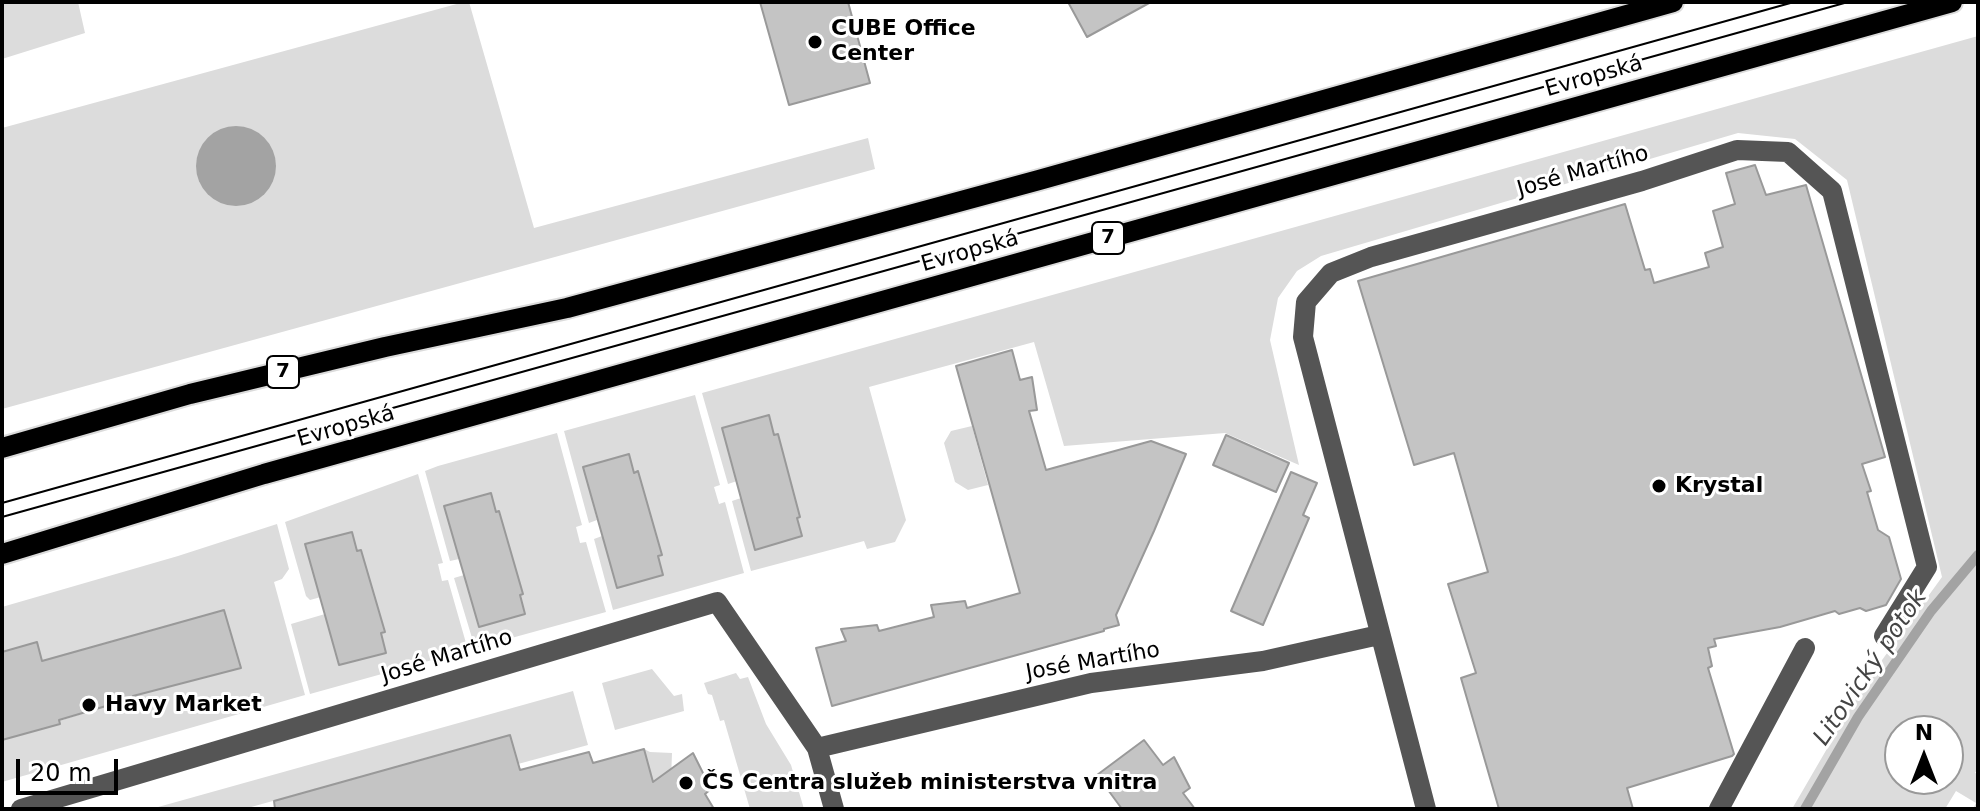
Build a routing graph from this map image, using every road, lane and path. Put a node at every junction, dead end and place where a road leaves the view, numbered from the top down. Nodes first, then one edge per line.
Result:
1 (1673, 2) edge
2 (1952, 2) edge
3 (2, 448) edge
4 (2, 554) edge
5 (1379, 635) junction
6 (1884, 636) dead end
7 (1805, 648) dead end
8 (817, 748) junction
9 (21, 809) edge
10 (834, 809) edge
11 (1426, 809) edge
12 (1719, 809) edge

1 - 3 main road, 7
2 - 4 main road, Evropská / 7
5 - 6 street, José Martího
5 - 8 street, José Martího
5 - 11 street, José Martího
7 - 12 street
8 - 9 street, José Martího
8 - 10 street, José Martího

